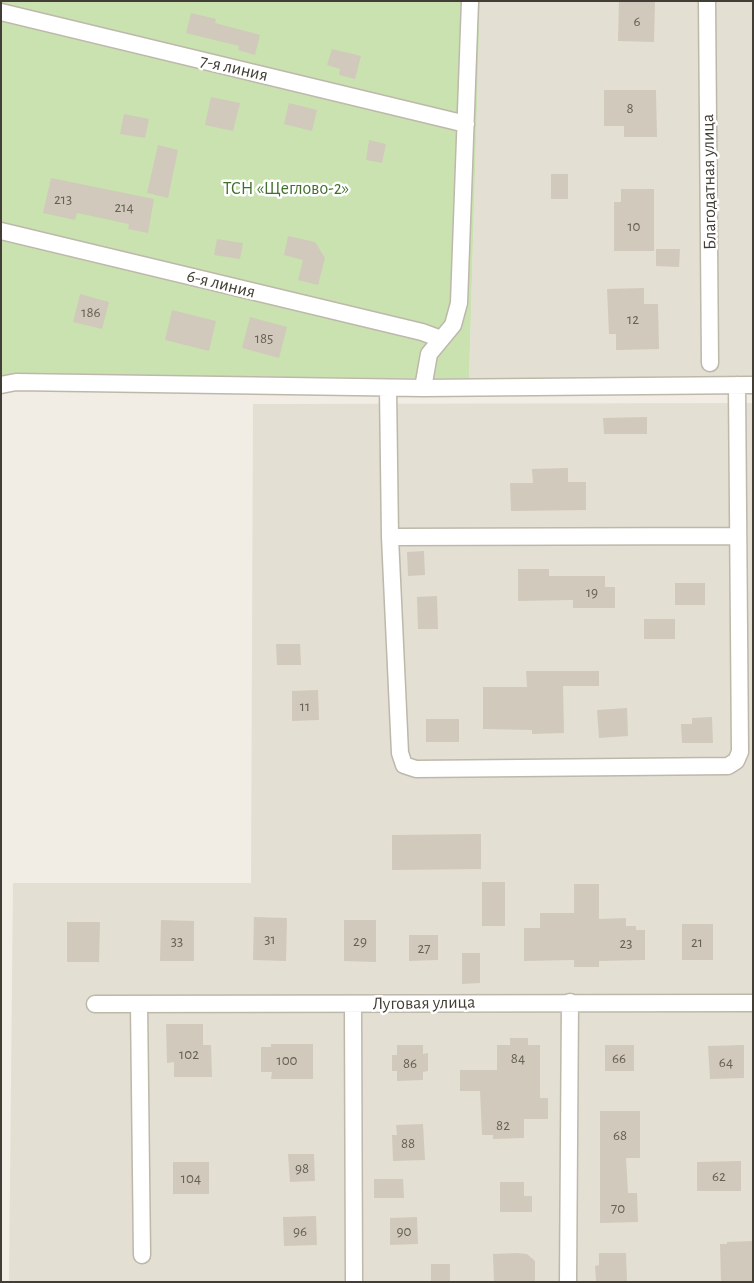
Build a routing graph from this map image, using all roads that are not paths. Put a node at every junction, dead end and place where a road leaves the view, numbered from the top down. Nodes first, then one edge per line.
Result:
1 (470, 1) edge
2 (707, 1) edge
3 (1, 12) edge
4 (466, 124) junction
5 (1, 230) edge
6 (441, 339) junction
7 (710, 363) dead end
8 (1, 385) edge
9 (745, 385) edge
10 (388, 388) junction
11 (424, 388) junction
12 (738, 536) junction
13 (390, 537) junction
14 (570, 1002) junction
15 (753, 1003) edge
16 (95, 1004) dead end
17 (139, 1004) junction
18 (353, 1004) junction
19 (142, 1255) dead end
20 (354, 1282) edge
21 (568, 1282) edge

1 - 4 street
2 - 7 street, Благодатная улица
3 - 4 street, 7-я линия
4 - 6 street
5 - 6 street, 6-я линия
6 - 11 street
8 - 10 street
9 - 11 street
9 - 12 street
10 - 11 street
10 - 13 street
12 - 13 street
12 - 13 street
14 - 15 street, Луговая улица
14 - 18 street, Луговая улица
14 - 21 street
16 - 17 street, Луговая улица
17 - 18 street, Луговая улица
17 - 19 street
18 - 20 street

